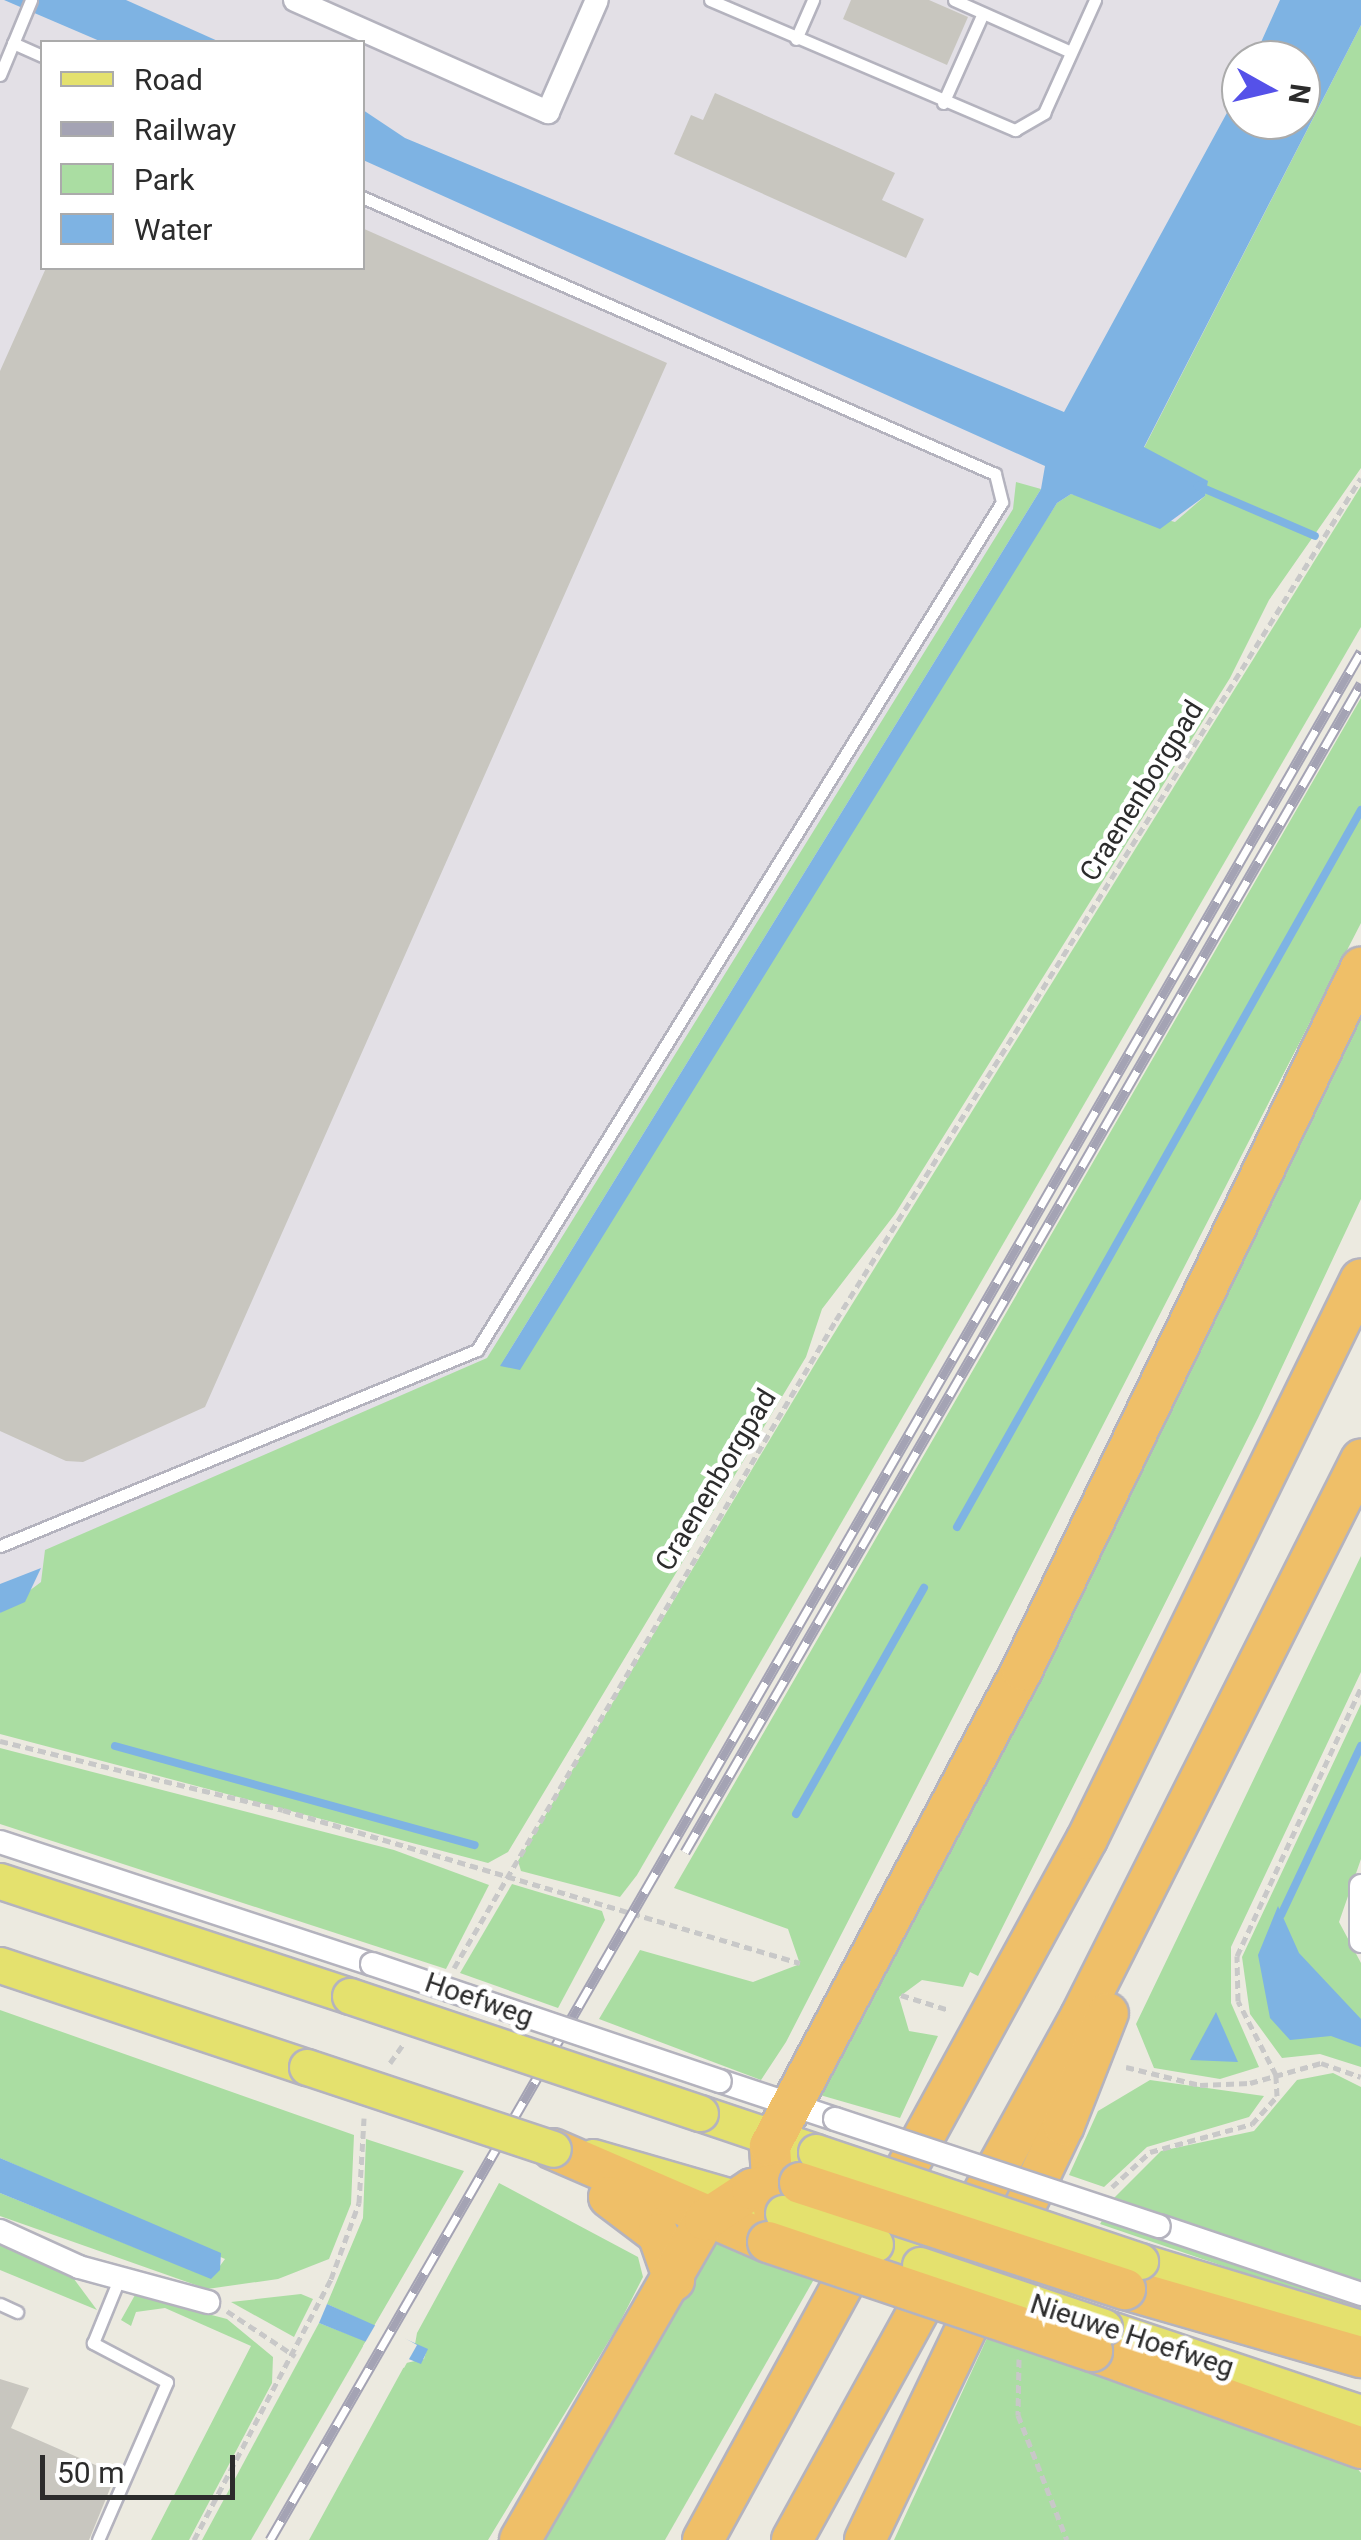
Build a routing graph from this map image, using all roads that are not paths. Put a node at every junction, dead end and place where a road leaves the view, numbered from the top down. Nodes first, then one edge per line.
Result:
1 (31, 0) edge
2 (295, 0) edge
3 (597, 0) edge
4 (710, 0) edge
5 (813, 0) edge
6 (954, 0) edge
7 (1094, 0) edge
8 (983, 13) junction
9 (796, 39) junction
10 (13, 43) junction
11 (1072, 52) junction
12 (40, 55) edge
13 (0, 75) edge
14 (943, 103) junction
15 (365, 198) edge
16 (1361, 968) edge
17 (1361, 1279) edge
18 (1361, 1460) edge
19 (0, 1546) edge
20 (1185, 1818) junction
21 (0, 1842) edge
22 (0, 1881) edge
23 (1361, 1886) edge
24 (1361, 1942) edge
25 (0, 1964) edge
26 (783, 2121) junction
27 (553, 2149) joint
28 (653, 2197) junction
29 (769, 2200) junction
30 (0, 2231) edge
31 (1133, 2275) junction
32 (120, 2277) junction
33 (674, 2280) junction
34 (1361, 2294) edge
35 (208, 2302) road end
36 (0, 2304) edge
37 (17, 2312) dead end
38 (1361, 2328) edge
39 (1098, 2339) junction
40 (1361, 2356) edge
41 (1361, 2413) edge
42 (1361, 2448) edge
43 (98, 2540) edge
44 (520, 2540) edge
45 (703, 2540) edge
46 (792, 2540) edge
47 (865, 2540) edge

1 - 10 lane
2 - 3 street
4 - 9 lane
5 - 9 lane
6 - 8 lane
7 - 11 lane
8 - 11 lane
8 - 14 lane
9 - 14 lane
10 - 12 lane
10 - 13 lane
11 - 14 lane
15 - 19 lane
16 - 26 highway
17 - 45 highway
18 - 20 highway
20 - 46 highway
20 - 47 highway
21 - 26 street, Hoefweg, bridge
22 - 26 main road, Hoefweg, bridge
23 - 24 street
25 - 27 main road, bridge
26 - 29 highway
26 - 34 street, Hoefweg, bridge
27 - 28 highway
28 - 29 highway
28 - 33 highway
29 - 31 highway, bridge
29 - 31 main road, bridge
29 - 33 highway
29 - 39 highway, bridge
29 - 39 main road, Nieuwe Hoefweg, bridge
30 - 32 street
31 - 38 main road
31 - 40 highway
32 - 35 street
32 - 43 lane
33 - 44 highway
36 - 37 lane
39 - 41 main road, Nieuwe Hoefweg
39 - 42 highway

